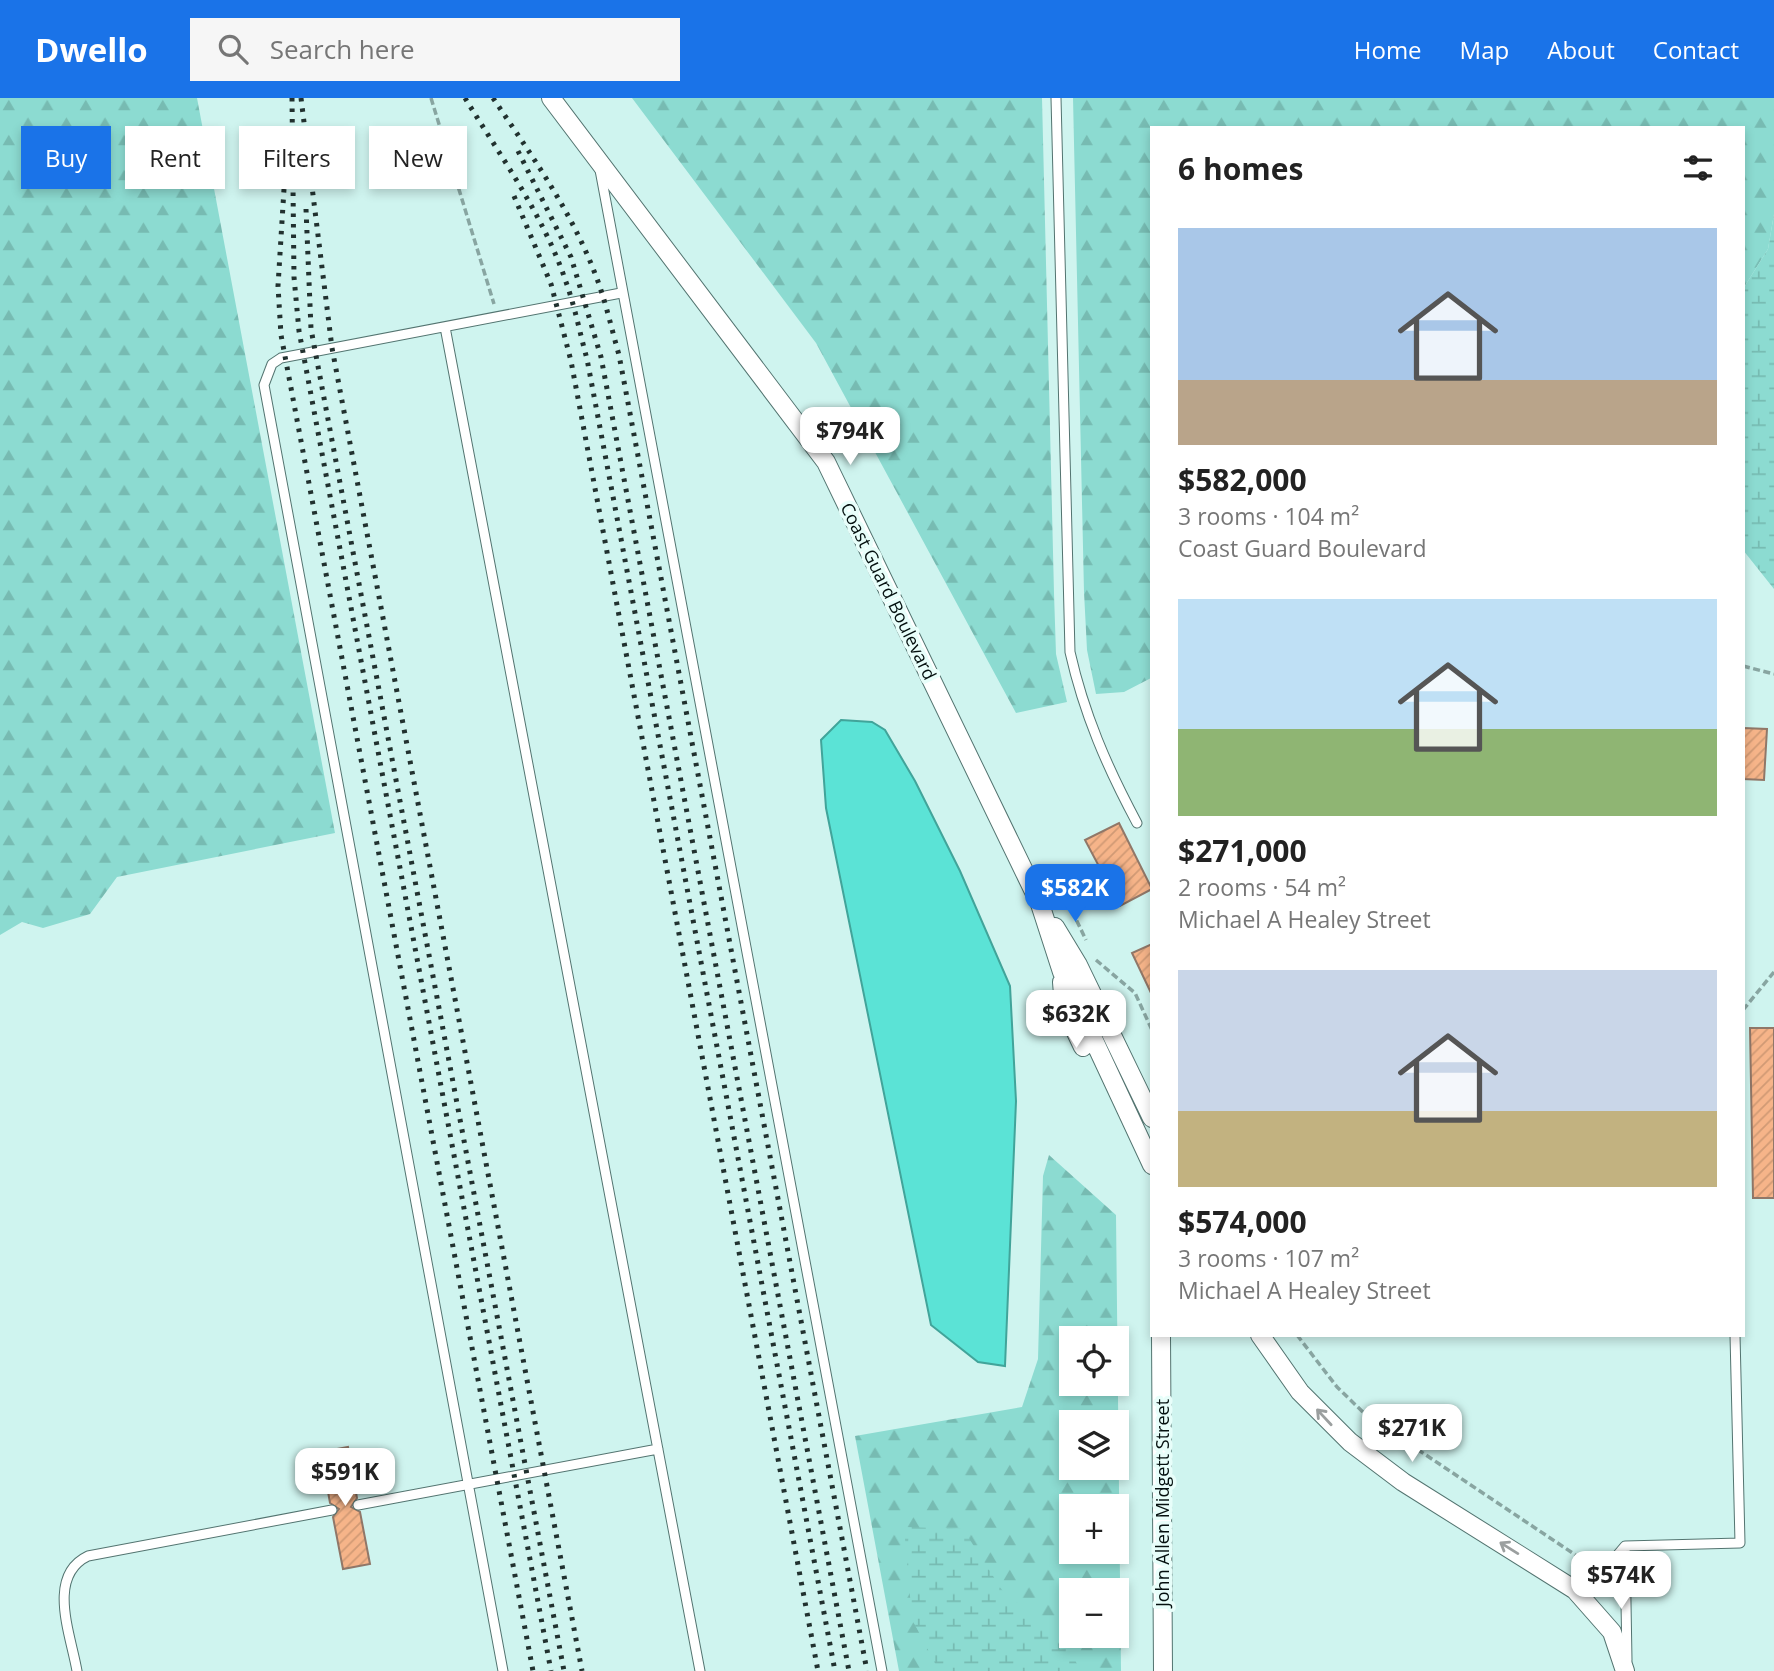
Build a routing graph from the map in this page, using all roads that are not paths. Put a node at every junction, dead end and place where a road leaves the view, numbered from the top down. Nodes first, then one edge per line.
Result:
1 (551, 98) edge
2 (1056, 98) edge
3 (598, 159) junction
4 (621, 293) junction
5 (445, 327) junction
6 (1137, 823) dead end
7 (1078, 965) junction
8 (1150, 1114) edge
9 (1150, 1161) edge
10 (1161, 1337) edge
11 (1261, 1337) edge
12 (1735, 1337) edge
13 (658, 1449) junction
14 (468, 1484) junction
15 (358, 1505) dead end
16 (332, 1510) dead end
17 (1625, 1546) junction
18 (1567, 1585) junction
19 (77, 1671) edge
20 (503, 1671) edge
21 (700, 1671) edge
22 (882, 1671) edge
23 (1163, 1671) edge
24 (1626, 1671) edge

1 - 3 street, Coast Guard Boulevard
2 - 6 lane
3 - 4 lane
3 - 7 street, Coast Guard Boulevard
4 - 5 lane
4 - 22 lane
5 - 13 lane
5 - 14 lane
7 - 8 street
7 - 9 street
10 - 23 street, John Allen Midgett Street
18 -> 11 street
12 - 17 lane
13 - 14 lane
13 - 21 lane
14 - 15 lane
14 - 20 lane
16 - 19 lane
17 - 18 lane
17 - 24 lane
18 - 24 street

